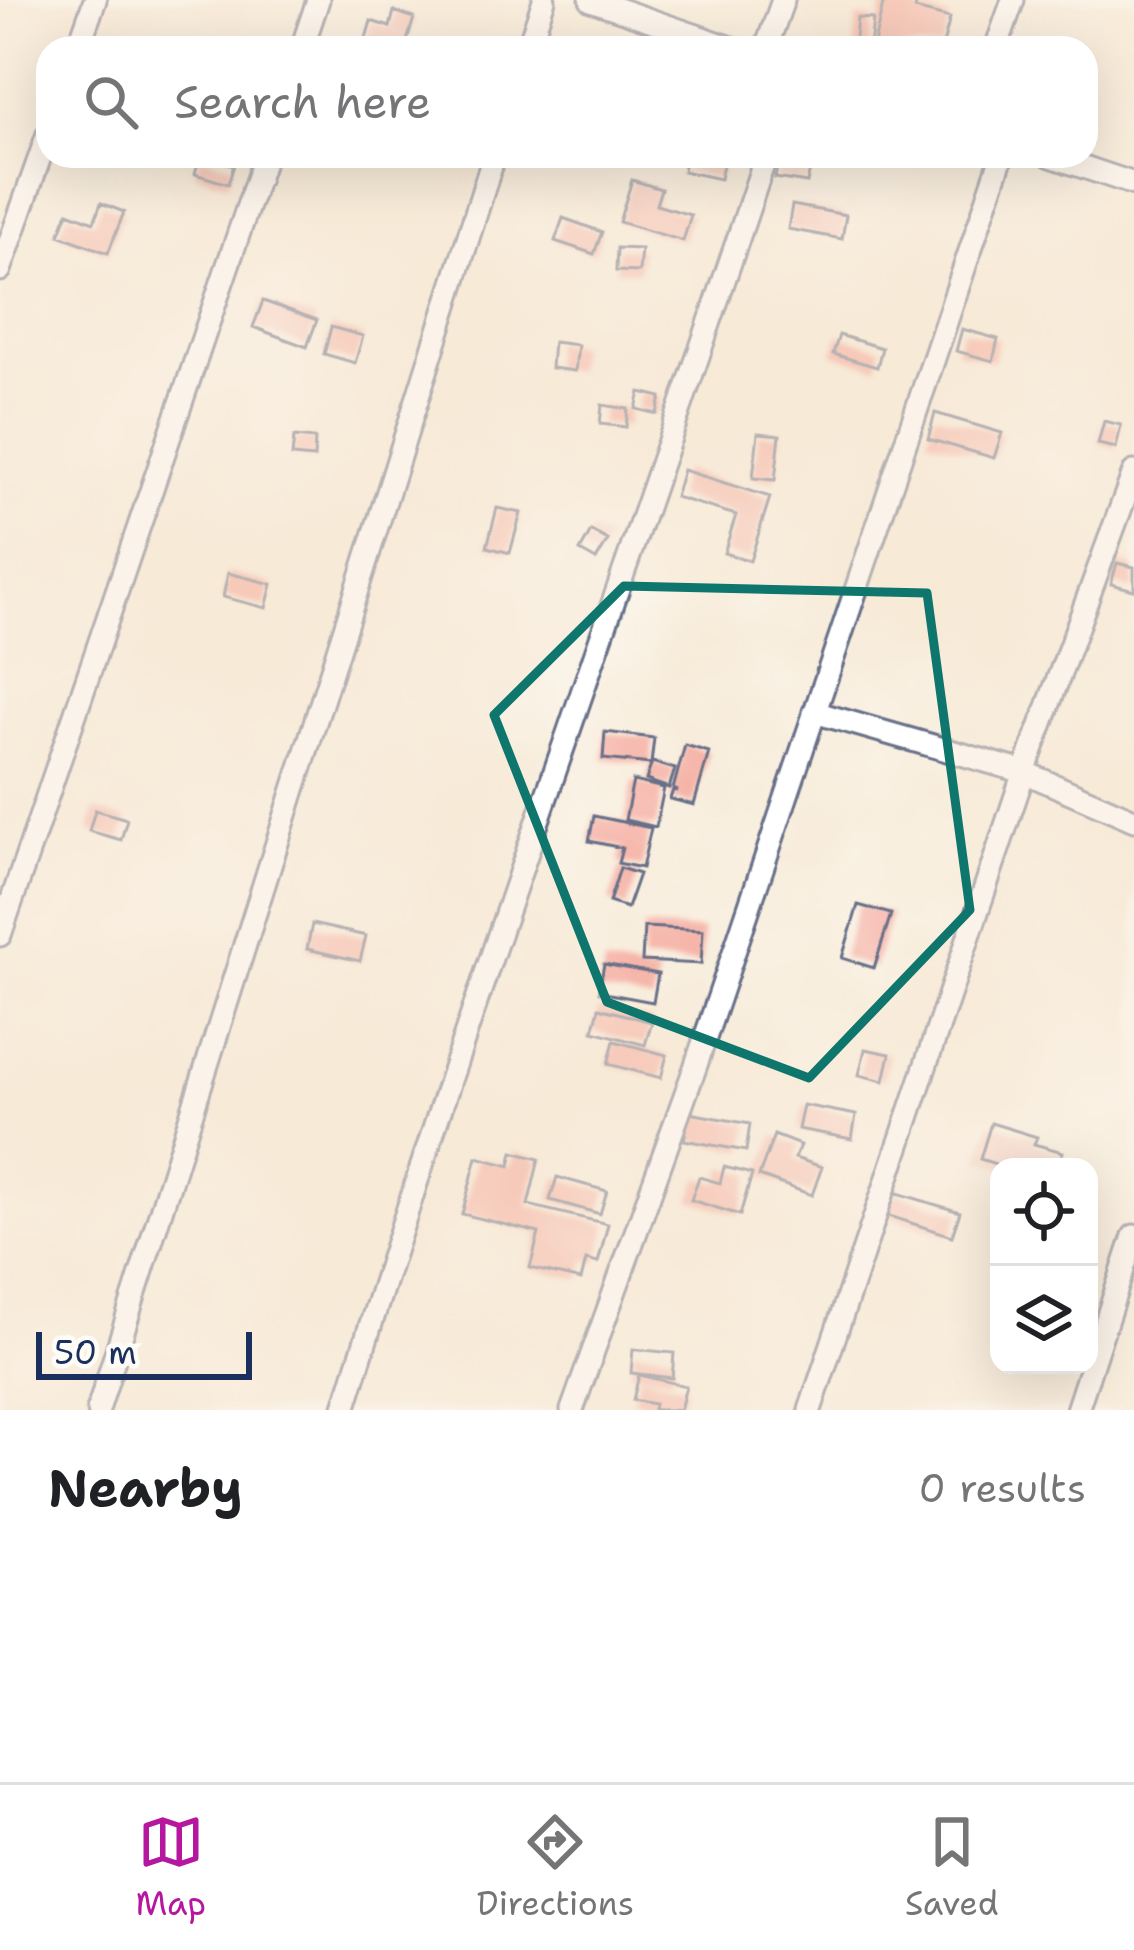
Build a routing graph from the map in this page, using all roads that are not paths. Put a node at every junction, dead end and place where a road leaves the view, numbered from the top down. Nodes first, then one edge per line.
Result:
1 (95, 0) edge
2 (318, 0) edge
3 (544, 0) edge
4 (591, 0) edge
5 (783, 0) edge
6 (1013, 0) edge
7 (83, 36) edge
8 (306, 36) edge
9 (532, 36) edge
10 (697, 36) edge
11 (770, 36) edge
12 (1000, 36) edge
13 (36, 168) edge
14 (261, 168) edge
15 (490, 168) edge
16 (762, 168) edge
17 (998, 168) edge
18 (1087, 168) edge
19 (1134, 184) edge
20 (0, 270) edge
21 (1134, 472) edge
22 (814, 712) junction
23 (1024, 772) junction
24 (1134, 820) edge
25 (0, 935) edge
26 (1134, 1236) edge
27 (98, 1410) edge
28 (344, 1410) edge
29 (572, 1410) edge
30 (810, 1410) edge
31 (1077, 1410) edge

1 - 7 street
2 - 8 street
3 - 9 street
4 - 10 street
5 - 11 street
6 - 12 street
13 - 20 street
14 - 25 street
15 - 27 street
16 - 28 street
17 - 22 street
18 - 19 street
21 - 23 street
22 - 23 street
22 - 29 street
23 - 24 street
23 - 30 street
26 - 31 street

